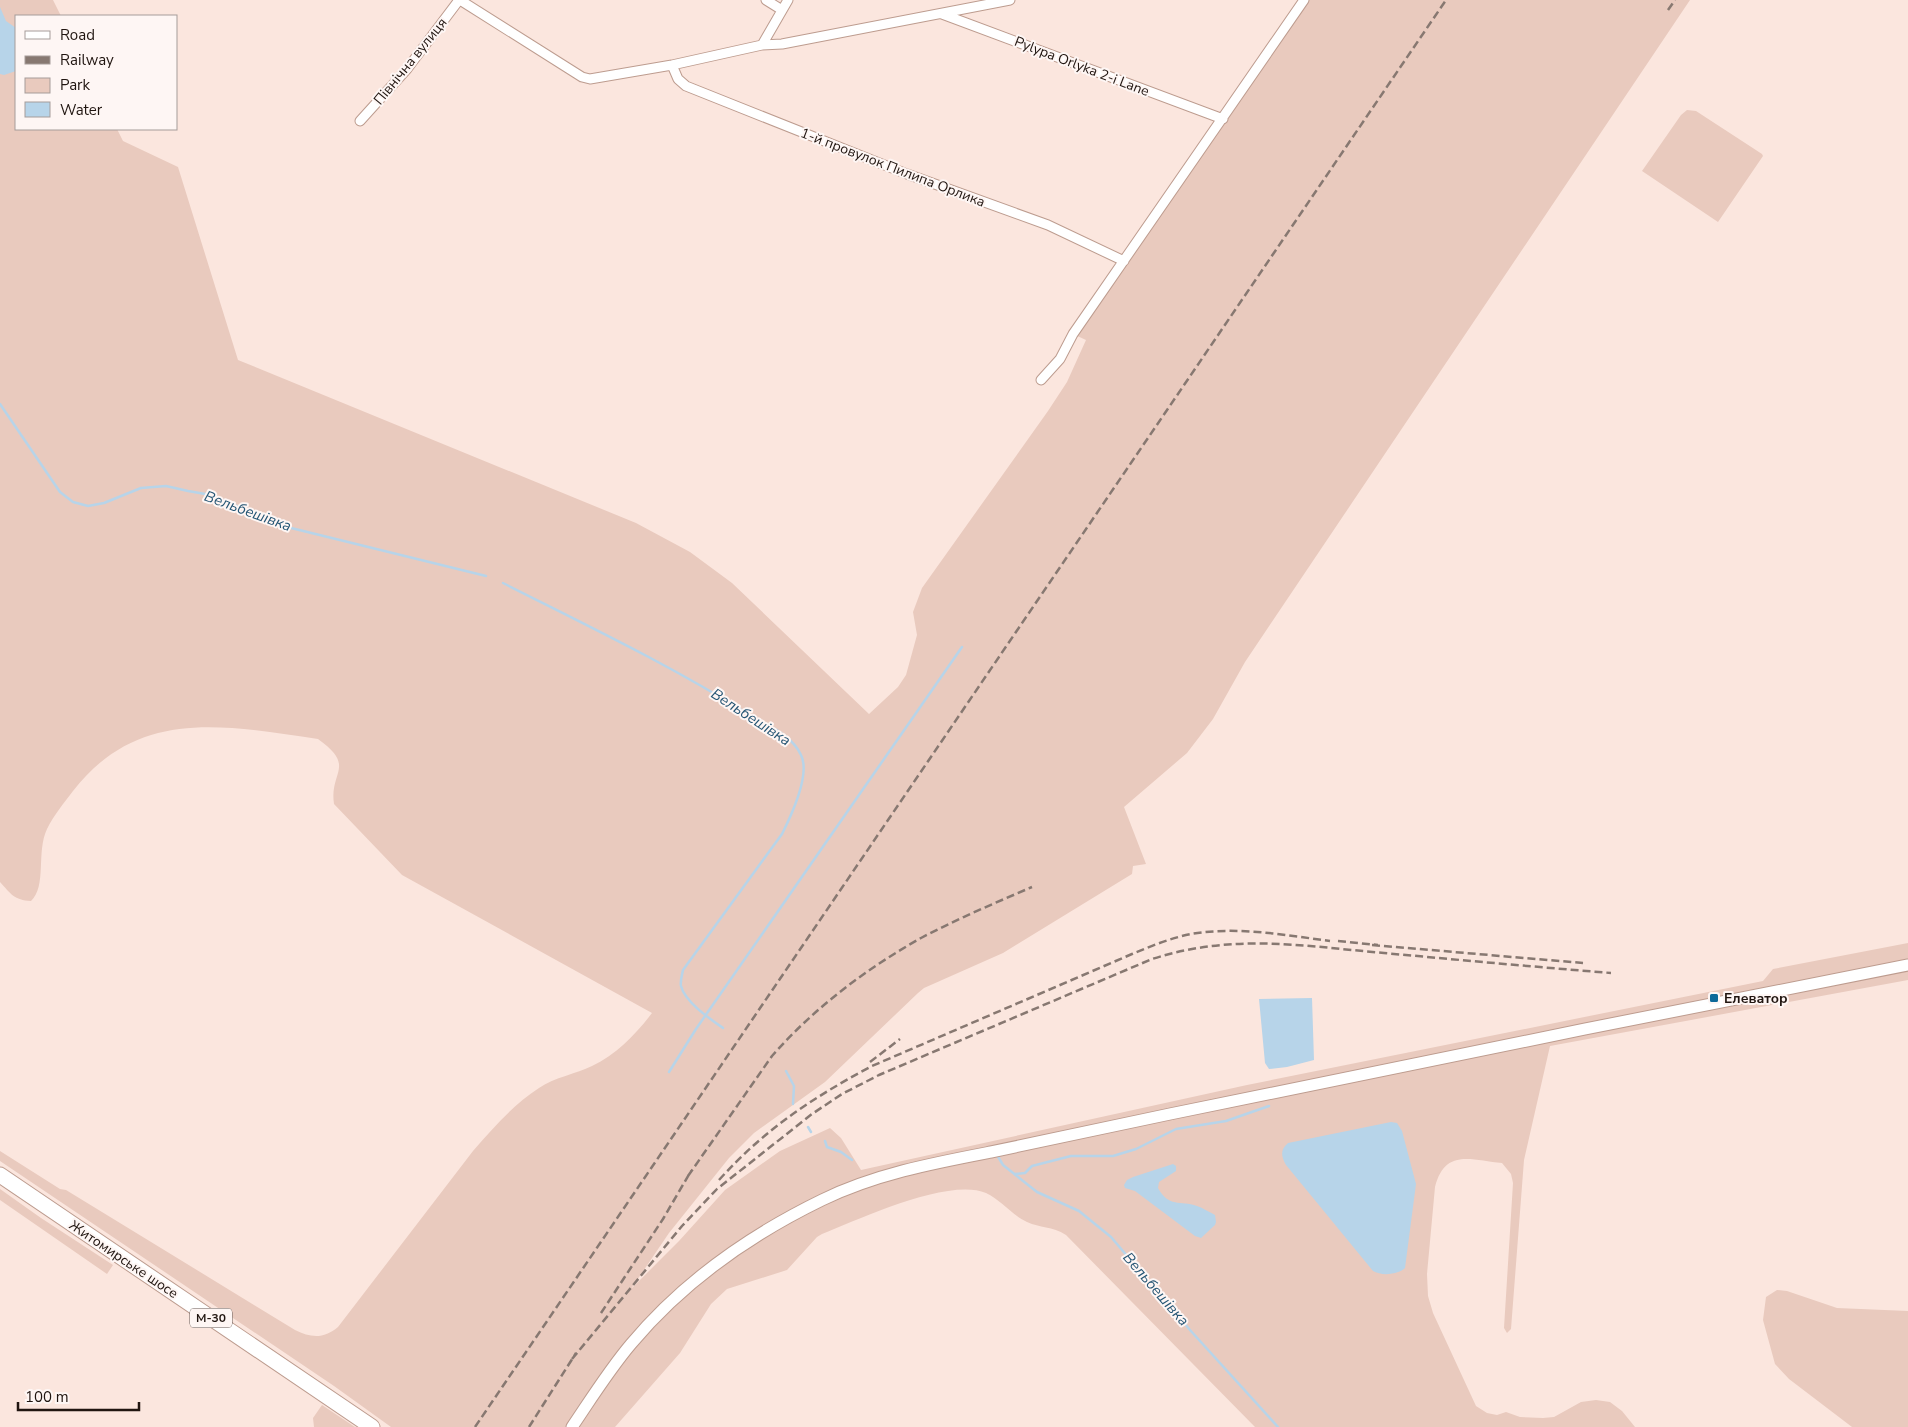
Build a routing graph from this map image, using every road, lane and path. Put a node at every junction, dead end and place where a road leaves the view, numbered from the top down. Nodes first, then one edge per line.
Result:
1 (460, 0) edge
2 (766, 0) edge
3 (788, 0) edge
4 (1010, 0) edge
5 (1304, 0) edge
6 (782, 10) junction
7 (942, 14) junction
8 (762, 45) junction
9 (672, 65) junction
10 (1223, 120) junction
11 (360, 121) dead end
12 (1124, 261) junction
13 (1041, 380) dead end
14 (1908, 964) edge
15 (0, 1175) edge
16 (372, 1427) edge
17 (572, 1427) edge

1 - 9 street
1 - 11 street, Північна вулиця
2 - 6 street
3 - 6 street
4 - 7 street
5 - 10 street
6 - 8 street
7 - 8 street
7 - 10 street, Pylypa Orlyka 2-i Lane
8 - 9 street
9 - 12 street, 1-й провулок Пилипа Орлика
10 - 12 street
12 - 13 street
14 - 17 street
15 - 16 highway, Житомирське шосе / М-30

